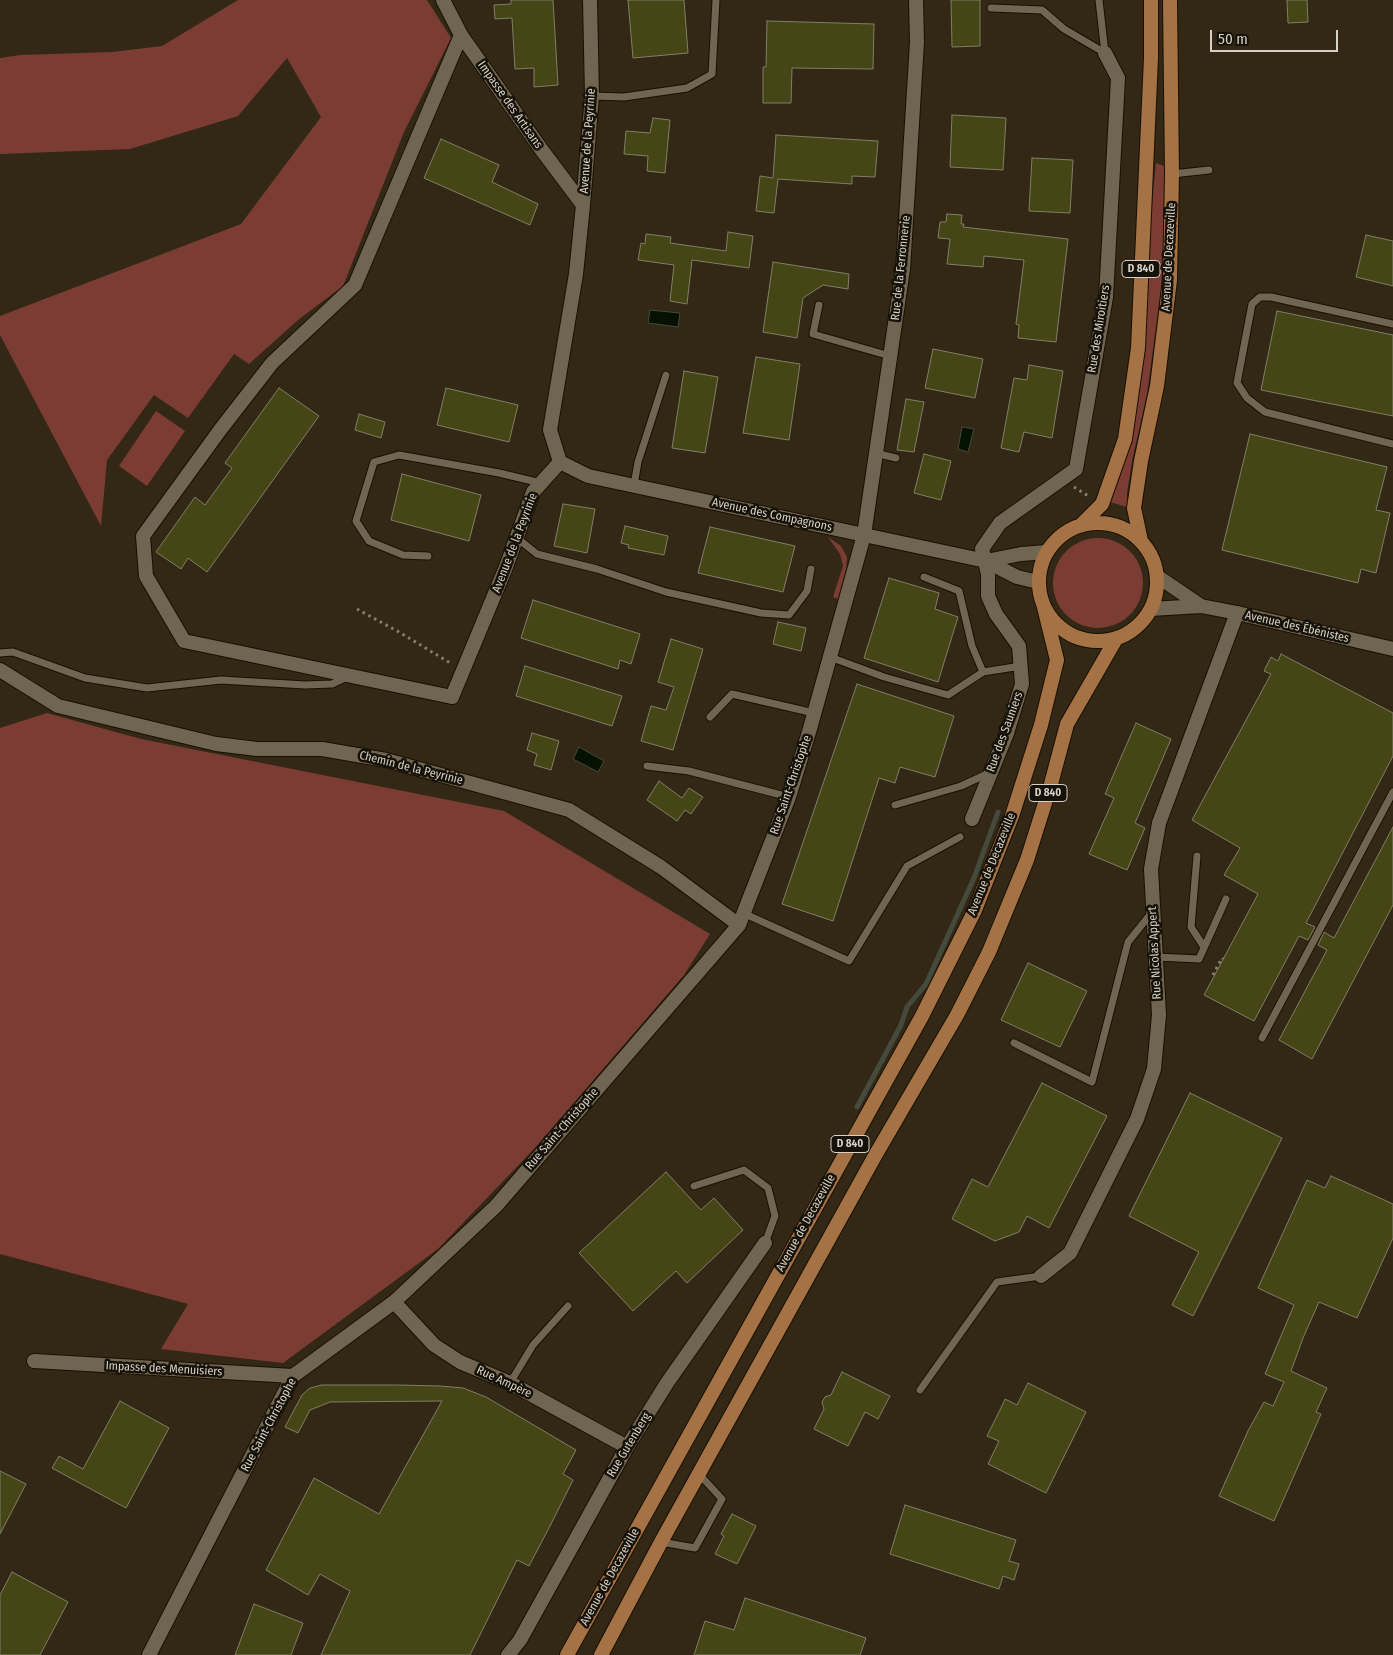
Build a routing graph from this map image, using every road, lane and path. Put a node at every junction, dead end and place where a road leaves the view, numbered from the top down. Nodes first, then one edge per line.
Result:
1 (443, 0) edge
2 (590, 0) edge
3 (716, 0) edge
4 (916, 0) edge
5 (1099, 0) edge
6 (1151, 0) edge
7 (1170, 0) edge
8 (991, 8) dead end
9 (461, 35) junction
10 (1105, 53) junction
11 (592, 96) junction
12 (1209, 170) dead end
13 (1172, 174) junction
14 (583, 205) junction
15 (819, 305) dead end
16 (1393, 324) edge
17 (890, 356) junction
18 (666, 375) dead end
19 (1393, 444) edge
20 (875, 453) junction
21 (896, 458) dead end
22 (560, 462) junction
23 (541, 483) junction
24 (634, 485) junction
25 (1070, 485) dead end
26 (1093, 498) dead end
27 (1081, 525) junction
28 (864, 535) junction
29 (516, 537) junction
30 (1141, 541) junction
31 (1046, 552) junction
32 (428, 556) dead end
33 (986, 561) junction
34 (811, 569) dead end
35 (1157, 576) junction
36 (924, 577) dead end
37 (1038, 582) junction
38 (1201, 606) junction
39 (1044, 607) junction
40 (357, 610) dead end
41 (1151, 610) junction
42 (1237, 613) junction
43 (1116, 639) junction
44 (1393, 649) edge
45 (0, 654) edge
46 (830, 656) junction
47 (1021, 666) junction
48 (0, 670) edge
49 (463, 670) junction
50 (984, 672) junction
51 (350, 676) junction
52 (814, 714) junction
53 (710, 717) dead end
54 (647, 766) dead end
55 (992, 772) junction
56 (1393, 792) edge
57 (789, 797) junction
58 (895, 805) dead end
59 (972, 819) dead end
60 (960, 837) dead end
61 (1197, 856) dead end
62 (1226, 899) dead end
63 (1153, 911) junction
64 (741, 919) junction
65 (1204, 947) junction
66 (1156, 957) junction
67 (1222, 958) dead end
68 (1213, 975) dead end
69 (1262, 1038) dead end
70 (1014, 1043) dead end
71 (694, 1186) dead end
72 (764, 1243) joint
73 (1041, 1276) joint
74 (394, 1302) junction
75 (568, 1306) dead end
76 (34, 1361) dead end
77 (293, 1376) junction
78 (510, 1383) junction
79 (920, 1390) dead end
80 (627, 1446) junction
81 (699, 1474) junction
82 (661, 1542) junction
83 (149, 1655) edge
84 (508, 1655) edge
85 (567, 1655) edge
86 (601, 1655) edge

1 - 9 street, Impasse des Artisans
2 - 11 street, Avenue de la Peyrinie
3 - 11 lane
4 - 17 street, Rue de la Ferronnerie
5 - 10 lane
6 - 27 main road, D 840
7 - 13 main road, Avenue de Decazeville / D 840
8 - 10 lane
9 - 14 street, Impasse des Artisans
9 - 51 street, Avenue de la Peyrinie
10 - 33 street, Rue des Miroitiers
11 - 14 street, Avenue de la Peyrinie
12 - 13 lane
13 - 30 main road, Avenue de Decazeville / D 840
14 - 22 street, Avenue de la Peyrinie
15 - 17 lane
16 - 19 lane
17 - 20 street, Rue de la Ferronnerie
18 - 24 lane
20 - 21 lane
20 - 28 street, Rue de la Ferronnerie
22 - 23 street, Avenue de la Peyrinie
22 - 24 street, Avenue des Compagnons
23 - 29 street, Avenue de la Peyrinie
23 - 32 lane
24 - 28 street, Avenue des Compagnons
25 - 26 path
27 - 30 main road
27 - 31 main road
28 - 33 street, Avenue des Compagnons
28 - 46 street, Rue Saint-Christophe
29 - 34 lane
29 - 49 street, Avenue de la Peyrinie
30 - 35 main road
31 - 33 street, Avenue des Compagnons
31 - 37 main road
33 - 37 street, Avenue des Compagnons
33 - 47 street, Rue des Sauniers
35 - 38 street, Avenue des Ébénistes
35 - 41 main road
36 - 50 lane
37 - 39 main road
38 - 41 street, Avenue des Ébénistes
38 - 42 street, Avenue des Ébénistes
39 - 43 main road
39 - 85 main road, Avenue de Decazeville / D 840
40 - 49 path
41 - 43 main road
42 - 44 street, Avenue des Ébénistes
42 - 63 street, Rue Nicolas Appert
43 - 81 main road, D 840
45 - 51 lane
46 - 50 lane
46 - 52 street, Rue Saint-Christophe
47 - 50 lane
47 - 55 street, Rue des Sauniers
48 - 64 street, Chemin de la Peyrinie
49 - 51 street, Avenue de la Peyrinie
52 - 53 lane
52 - 57 street, Rue Saint-Christophe
54 - 57 lane
55 - 58 lane
55 - 59 street, Rue des Sauniers
56 - 69 lane
57 - 64 street, Rue Saint-Christophe
60 - 64 lane
61 - 65 lane
62 - 65 lane
63 - 66 street, Rue Nicolas Appert
63 - 70 lane
64 - 74 street, Rue Saint-Christophe
65 - 66 lane
66 - 73 street, Rue Nicolas Appert
67 - 68 path
71 - 72 lane
72 - 80 street, Rue Gutenberg
73 - 79 lane
74 - 77 street, Rue Saint-Christophe
74 - 78 street, Rue Ampère
75 - 78 lane
76 - 77 street, Impasse des Menuisiers
77 - 83 street, Rue Saint-Christophe
78 - 80 street, Rue Ampère
80 - 84 street, Rue Gutenberg
81 - 82 main road, D 840
81 - 82 lane
82 - 86 main road, D 840

